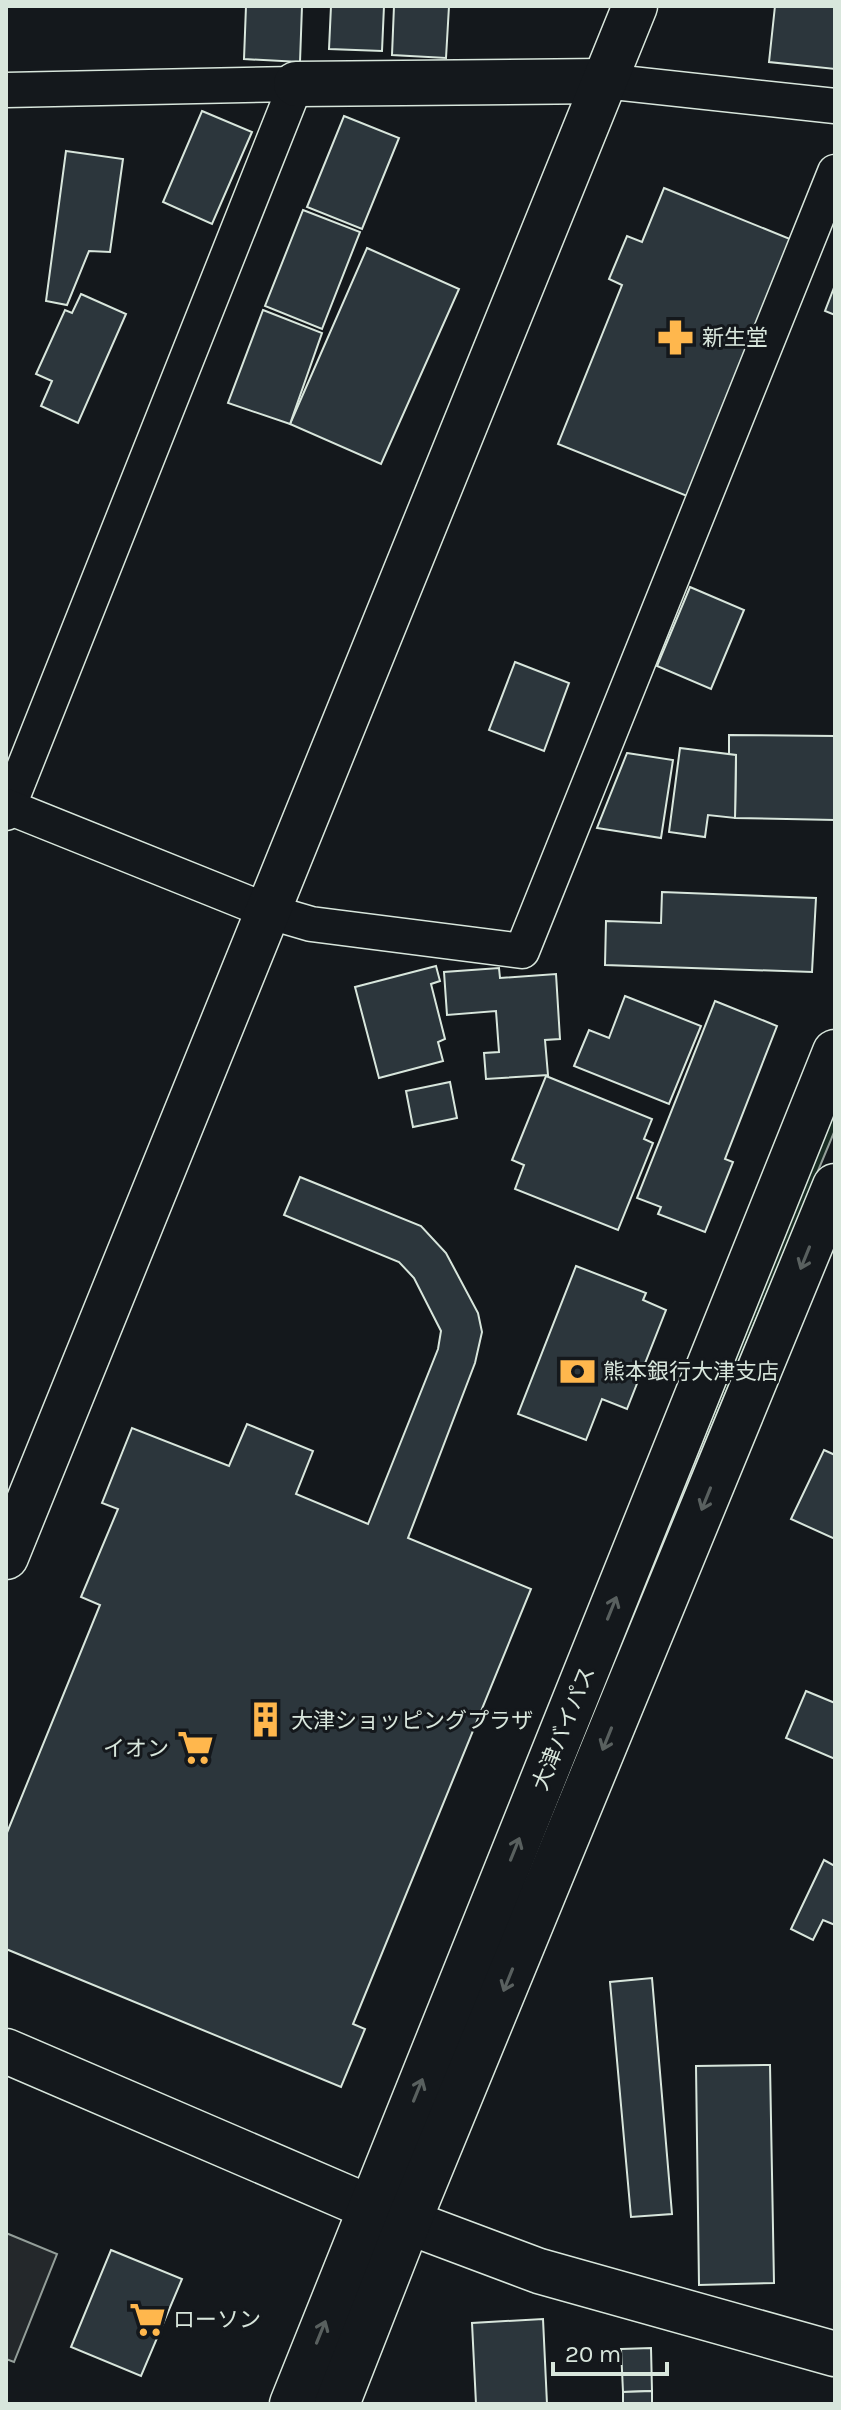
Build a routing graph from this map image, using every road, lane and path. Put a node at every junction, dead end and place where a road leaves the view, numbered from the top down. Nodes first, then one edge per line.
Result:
1 (635, 6) edge
2 (604, 81) junction
3 (296, 84) junction
4 (6, 90) edge
5 (835, 106) edge
6 (835, 172) edge
7 (7, 809) edge
8 (270, 912) junction
9 (835, 1052) edge
10 (835, 1186) edge
11 (6, 1557) edge
12 (6, 2051) edge
13 (389, 2215) junction
14 (835, 2354) edge
15 (292, 2404) edge
16 (337, 2404) edge

1 - 2 main road
2 - 3 main road
2 - 5 street
2 - 8 main road
3 - 4 street
3 - 7 street
6 - 8 street
7 - 8 street
8 - 11 main road
13 -> 9 main road, 大津バイパス
10 -> 13 main road, 大津バイパス
12 - 13 main road
13 - 14 main road
15 -> 13 main road, 大津バイパス
13 - 16 main road, 大津バイパス

